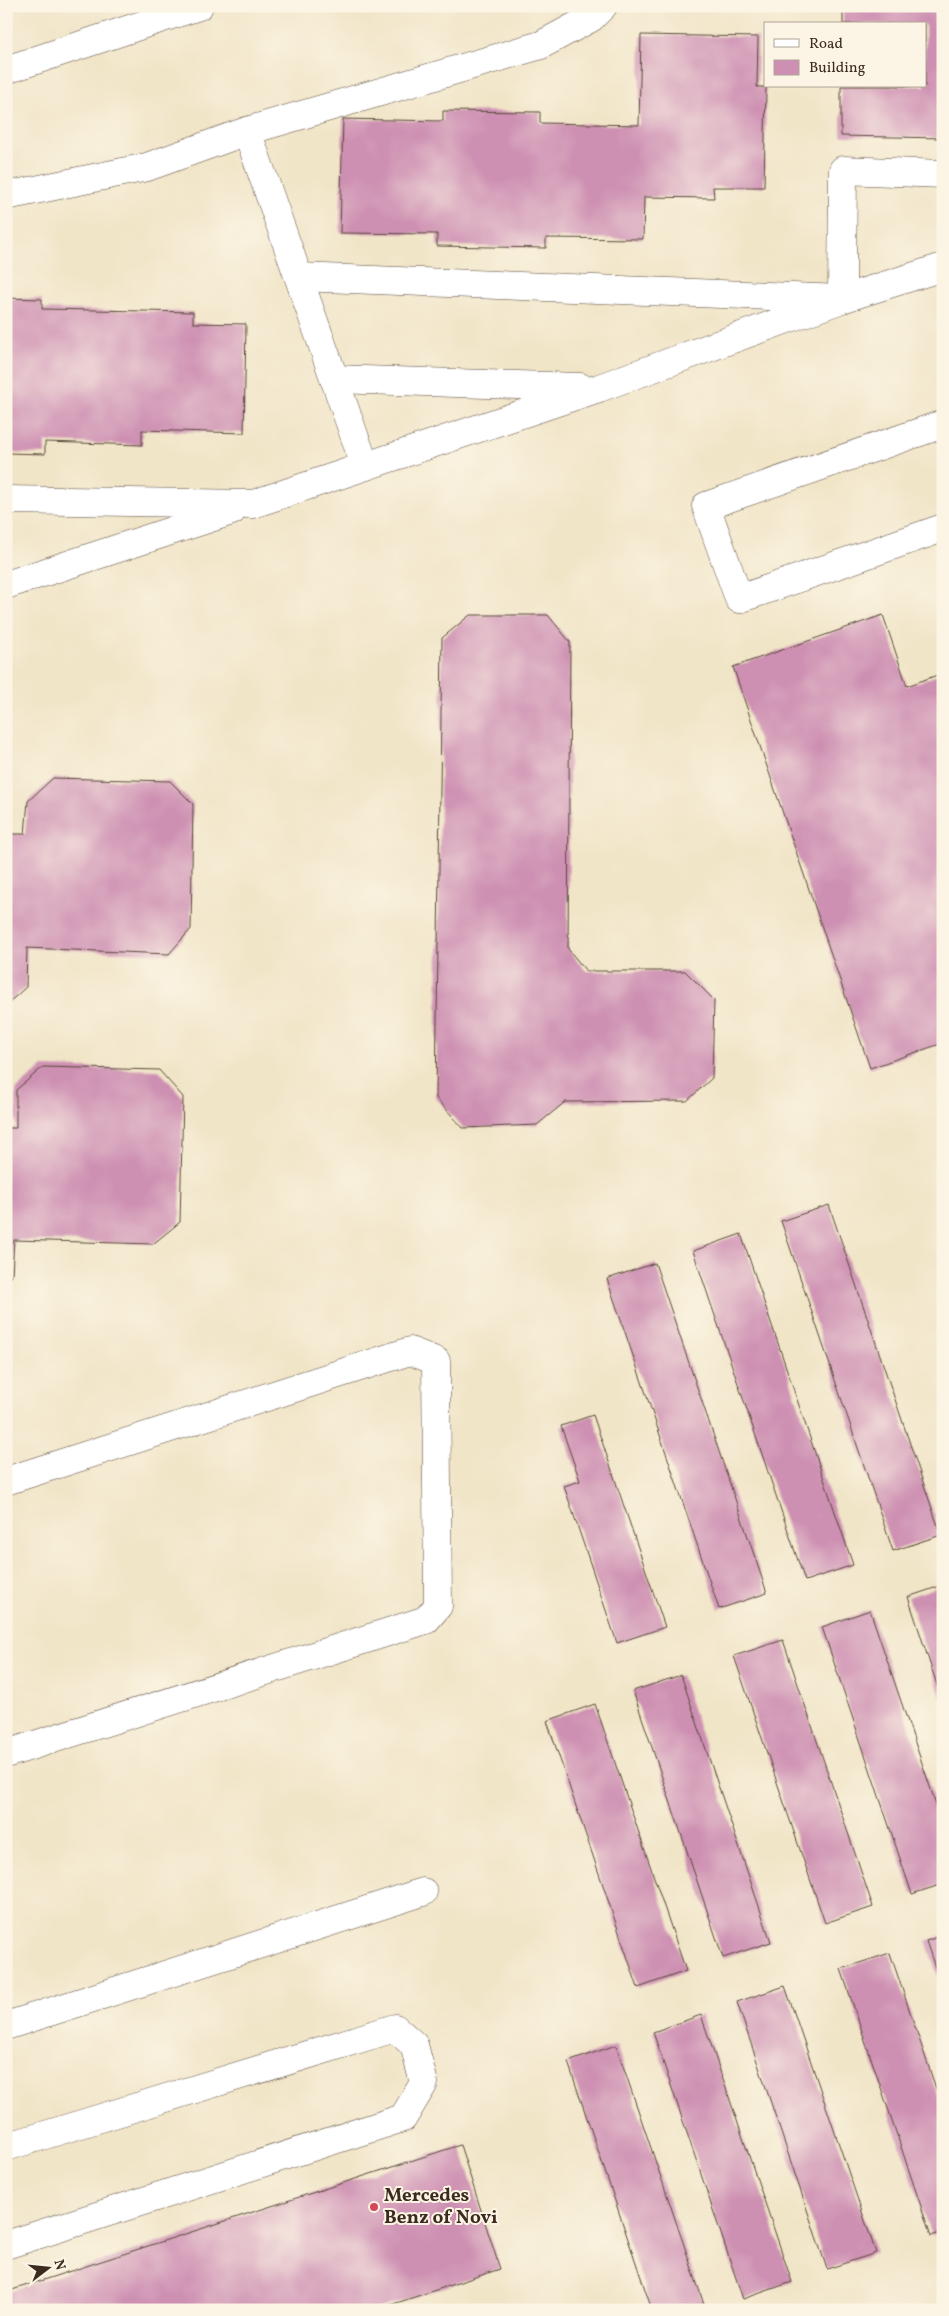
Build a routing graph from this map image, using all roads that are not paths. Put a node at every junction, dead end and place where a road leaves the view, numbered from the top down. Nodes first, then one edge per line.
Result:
1 (199, 6) edge
2 (603, 6) edge
3 (6, 70) edge
4 (248, 131) junction
5 (943, 174) edge
6 (6, 196) edge
7 (943, 267) edge
8 (299, 277) junction
9 (842, 299) junction
10 (334, 379) junction
11 (599, 388) junction
12 (943, 424) edge
13 (365, 466) junction
14 (6, 500) edge
15 (253, 504) junction
16 (943, 528) edge
17 (6, 585) edge
18 (6, 1481) edge
19 (6, 1754) edge
20 (423, 1892) dead end
21 (6, 2026) edge
22 (6, 2147) edge
23 (6, 2245) edge

1 - 3 lane
2 - 4 lane
4 - 6 lane
4 - 8 lane
5 - 9 lane
7 - 9 lane
8 - 9 lane
8 - 10 lane
9 - 11 lane
10 - 11 lane
10 - 13 lane
11 - 13 lane
12 - 16 lane
13 - 15 lane
14 - 15 lane
15 - 17 lane
18 - 19 lane
20 - 21 lane
22 - 23 lane

